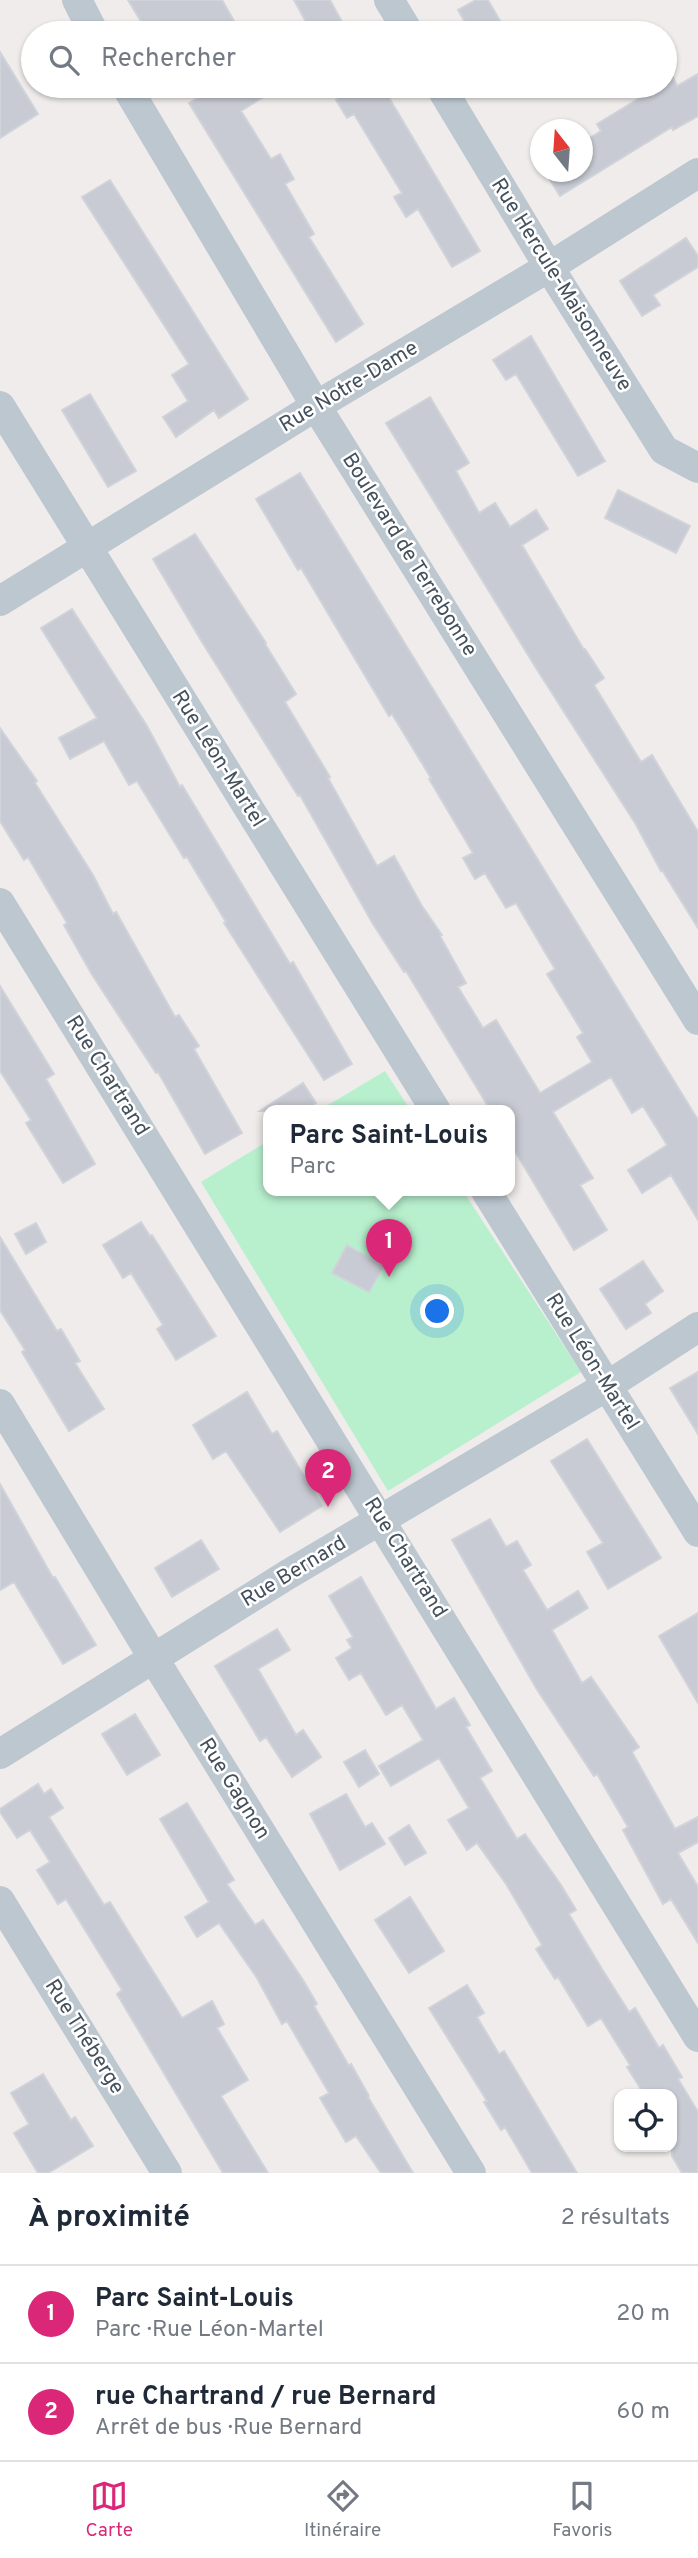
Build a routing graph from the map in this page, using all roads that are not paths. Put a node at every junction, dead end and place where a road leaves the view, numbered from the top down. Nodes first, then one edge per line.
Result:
1 (77, 0) edge
2 (389, 0) edge
3 (88, 21) edge
4 (402, 21) edge
5 (133, 98) edge
6 (447, 98) edge
7 (698, 173) edge
8 (549, 267) junction
9 (316, 406) junction
10 (0, 407) edge
11 (698, 468) edge
12 (87, 548) junction
13 (0, 601) edge
14 (0, 903) edge
15 (698, 1020) edge
16 (432, 1105) edge
17 (489, 1196) edge
18 (698, 1327) edge
19 (607, 1386) junction
20 (0, 1404) edge
21 (382, 1520) junction
22 (698, 1532) edge
23 (154, 1659) junction
24 (0, 1754) edge
25 (0, 1901) edge
26 (698, 2037) edge
27 (167, 2173) edge
28 (471, 2173) edge

1 - 3 street
2 - 4 street
5 - 9 street, Boulevard de Terrebonne
6 - 8 street, Rue Hercule-Maisonneuve
7 - 8 street, Rue Notre-Dame
8 - 9 street, Rue Notre-Dame
8 - 11 street, Rue Hercule-Maisonneuve
9 - 12 street, Rue Notre-Dame
9 - 15 street, Boulevard de Terrebonne
10 - 12 street, Rue Léon-Martel
12 - 13 street, Rue Notre-Dame
12 - 16 street, Rue Léon-Martel
14 - 21 street, Rue Chartrand
17 - 19 street, Rue Léon-Martel
18 - 19 street, Rue Bernard
19 - 21 street, Rue Bernard
19 - 22 street, Rue Léon-Martel
20 - 23 street, Rue Gagnon
21 - 23 street, Rue Bernard
21 - 26 street, Rue Chartrand
23 - 24 street, Rue Bernard
23 - 28 street, Rue Gagnon
25 - 27 street, Rue Théberge

